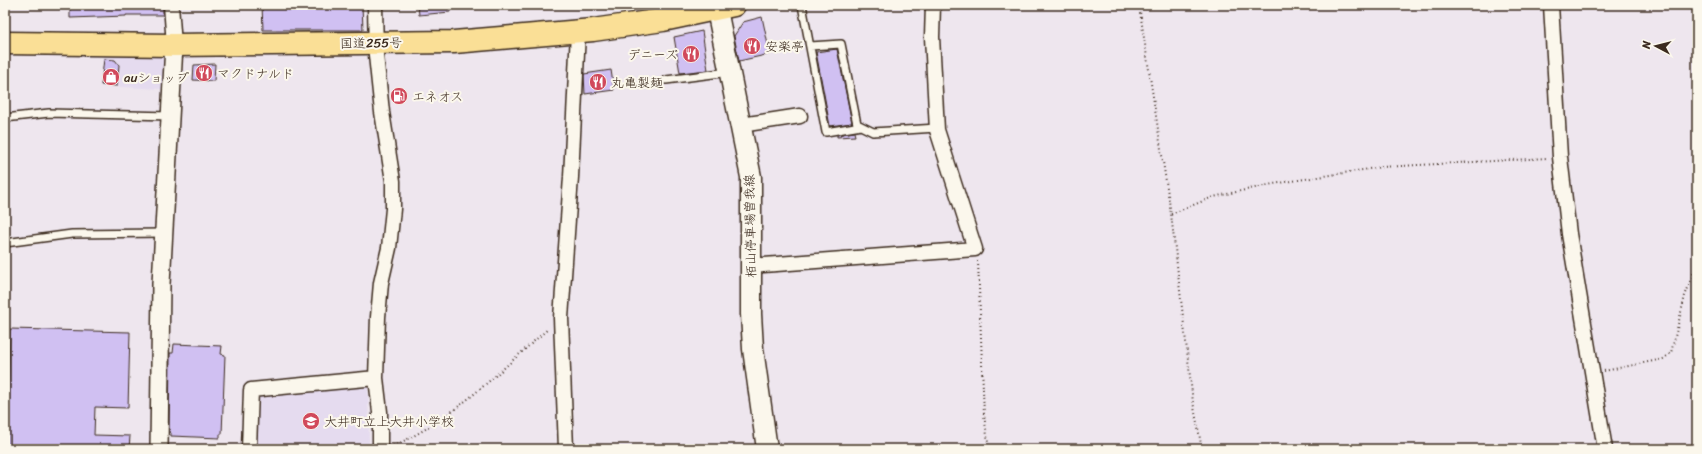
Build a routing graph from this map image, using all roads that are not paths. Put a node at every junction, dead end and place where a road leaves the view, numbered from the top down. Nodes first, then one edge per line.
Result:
1 (171, 5) edge
2 (375, 5) edge
3 (802, 5) edge
4 (933, 5) edge
5 (1552, 5) edge
6 (722, 6) edge
7 (578, 32) junction
8 (5, 43) edge
9 (376, 43) junction
10 (174, 45) junction
11 (810, 46) junction
12 (730, 71) junction
13 (666, 80) dead end
14 (170, 116) junction
15 (800, 116) dead end
16 (5, 118) edge
17 (741, 125) junction
18 (859, 125) junction
19 (937, 128) junction
20 (164, 233) junction
21 (5, 243) edge
22 (751, 266) junction
23 (376, 378) junction
24 (159, 449) edge
25 (249, 449) edge
26 (380, 449) edge
27 (566, 449) edge
28 (767, 449) edge
29 (1605, 449) edge

1 - 10 street
2 - 9 street
3 - 11 lane
4 - 19 street
5 - 29 street
6 - 7 highway, 国道255号
6 - 12 main road, 栢山停車場曽我線
7 - 9 highway, 国道255号
7 - 27 street
8 - 10 highway, 国道255号
9 - 10 highway, 国道255号
9 - 23 street
10 - 14 street
11 - 18 lane
11 - 18 lane
12 - 13 lane
12 - 17 main road, 栢山停車場曽我線
14 - 16 lane
14 - 20 street
15 - 17 street
17 - 22 main road, 栢山停車場曽我線
18 - 19 lane
19 - 22 street
20 - 21 lane
20 - 24 street
22 - 28 main road, 栢山停車場曽我線
23 - 25 street
23 - 26 street

